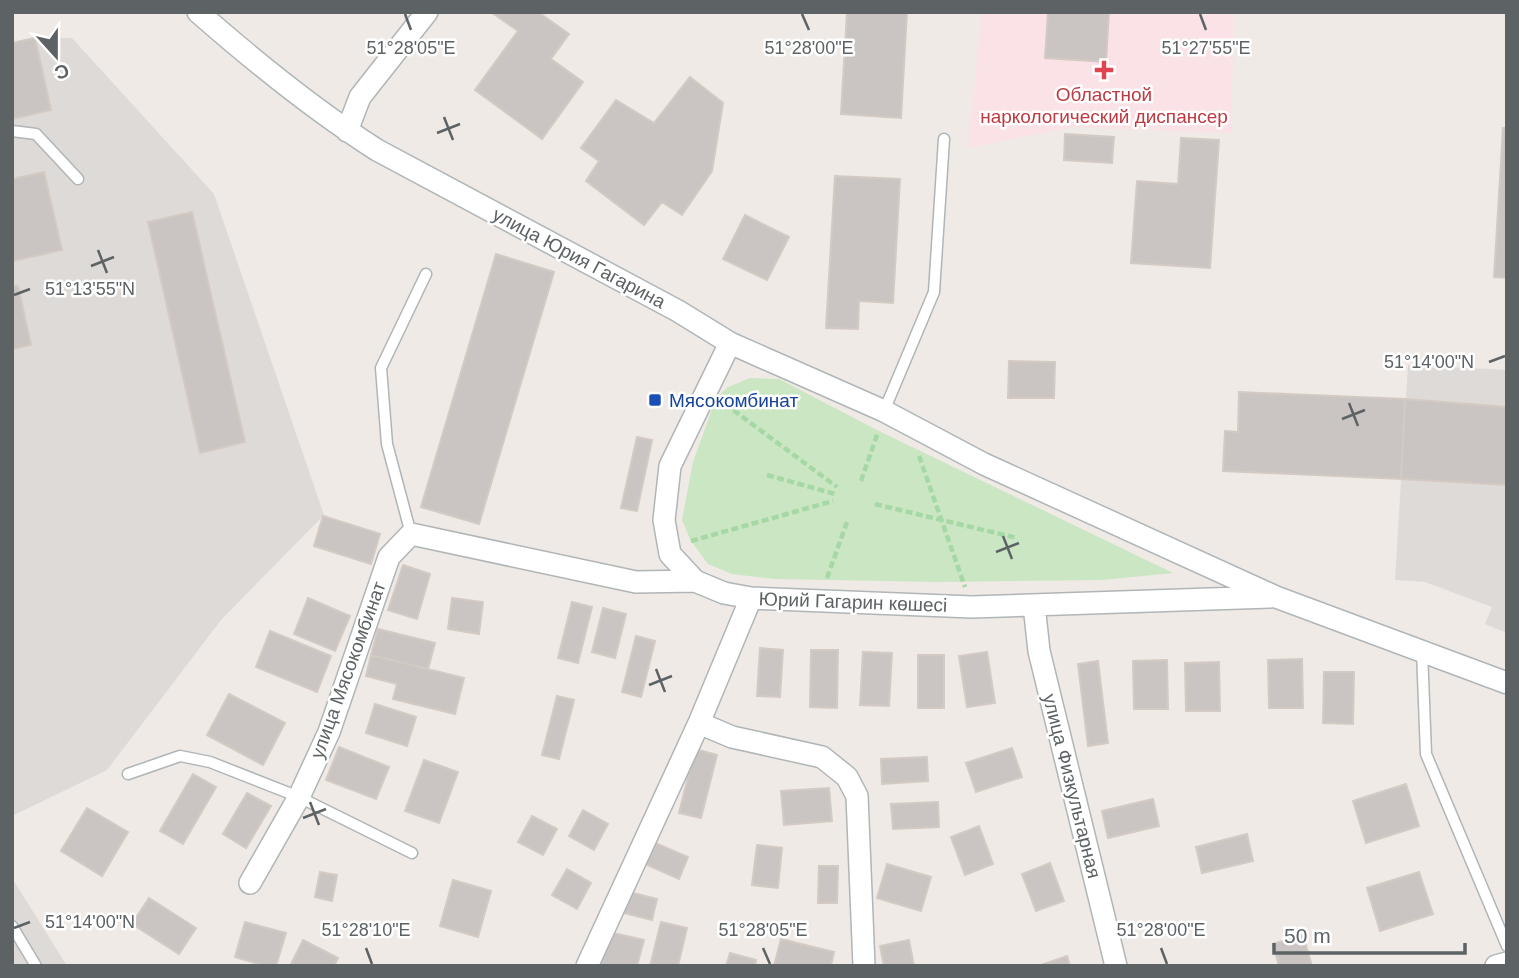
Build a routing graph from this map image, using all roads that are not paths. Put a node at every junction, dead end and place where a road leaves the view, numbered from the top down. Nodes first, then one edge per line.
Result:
1 (198, 12) edge
2 (428, 12) edge
3 (12, 131) edge
4 (347, 131) junction
5 (944, 139) dead end
6 (78, 179) dead end
7 (426, 274) dead end
8 (730, 343) junction
9 (881, 421) junction
10 (984, 464) joint
11 (411, 534) junction
12 (695, 581) junction
13 (1276, 597) junction
14 (751, 598) junction
15 (1034, 605) junction
16 (1422, 651) junction
17 (1507, 683) edge
18 (699, 723) junction
19 (128, 774) dead end
20 (299, 797) junction
21 (412, 853) dead end
22 (250, 883) dead end
23 (12, 926) edge
24 (1507, 946) edge
25 (1507, 963) edge
26 (36, 966) edge
27 (587, 966) edge
28 (864, 966) edge
29 (1116, 966) edge
30 (1496, 966) edge

1 - 4 street, улица Юрия Гагарина
2 - 4 street
3 - 6 lane
4 - 8 street, улица Юрия Гагарина
5 - 9 lane
7 - 11 lane
8 - 9 street, улица Юрия Гагарина
8 - 12 street, Юрий Гагарин көшесі
9 - 10 street, улица Юрия Гагарина
10 - 13 street, Юрий Гагарин көшесі
11 - 12 street
11 - 20 street, улица Мясокомбинат
12 - 14 street, Юрий Гагарин көшесі
13 - 15 street, Юрий Гагарин көшесі
13 - 16 street, Юрий Гагарин көшесі
14 - 15 street, Юрий Гагарин көшесі
14 - 18 street
15 - 29 street, улица Физкультарная
16 - 17 street, Юрий Гагарин көшесі
16 - 24 lane
18 - 27 street
18 - 28 street
19 - 20 lane
20 - 21 lane
20 - 22 street, улица Мясокомбинат
23 - 26 lane
25 - 30 street

